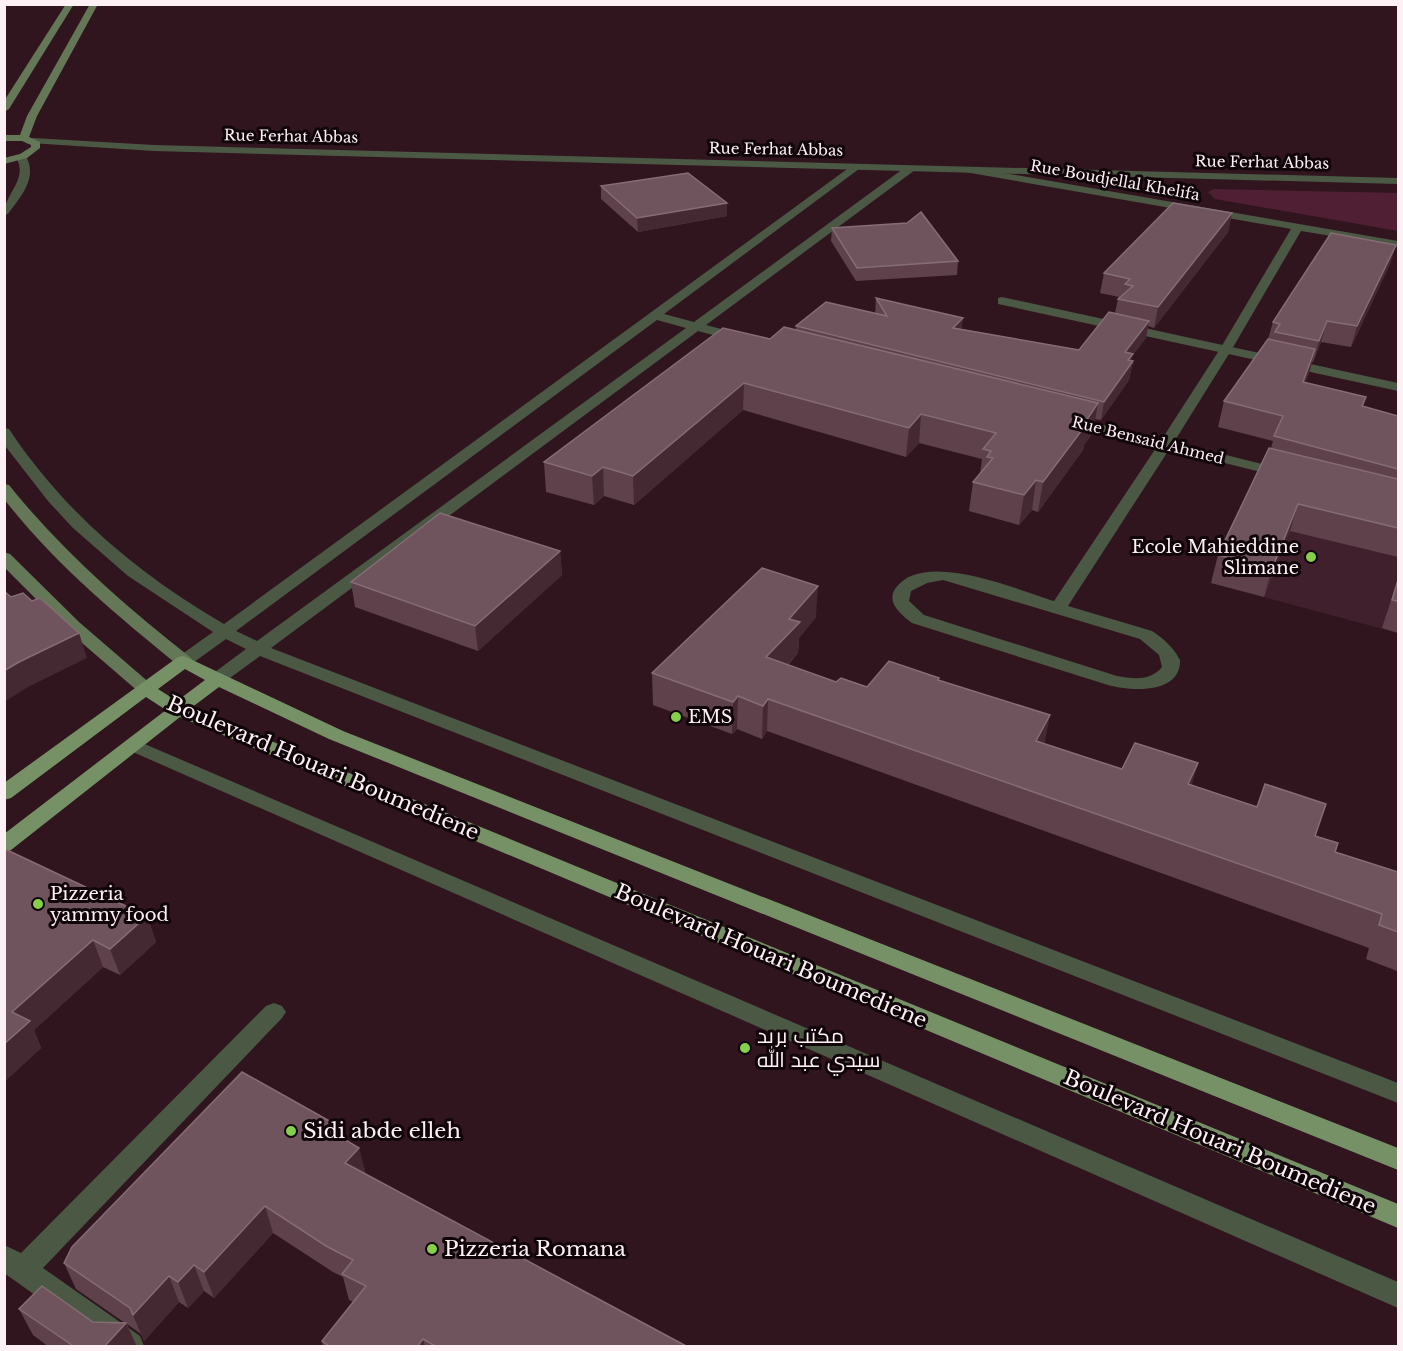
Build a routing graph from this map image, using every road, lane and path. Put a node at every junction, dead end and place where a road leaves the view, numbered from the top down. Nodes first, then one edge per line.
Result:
1 (70, 4) edge
2 (94, 4) edge
3 (4, 109) edge
4 (4, 138) edge
5 (29, 140) junction
6 (154, 148) junction
7 (24, 156) junction
8 (5, 162) edge
9 (858, 166) junction
10 (911, 168) junction
11 (969, 170) junction
12 (1398, 181) edge
13 (4, 212) edge
14 (1298, 226) junction
15 (1398, 244) edge
16 (1002, 301) dead end
17 (654, 315) junction
18 (695, 327) junction
19 (753, 341) edge
20 (1226, 349) junction
21 (1398, 387) edge
22 (1062, 419) edge
23 (4, 432) edge
24 (1165, 445) junction
25 (1298, 477) edge
26 (4, 488) edge
27 (4, 557) edge
28 (1058, 608) junction
29 (223, 631) junction
30 (258, 649) junction
31 (184, 661) junction
32 (217, 679) junction
33 (146, 689) junction
34 (179, 710) junction
35 (133, 745) junction
36 (4, 793) edge
37 (4, 845) edge
38 (274, 1012) dead end
39 (1398, 1093) edge
40 (1398, 1159) edge
41 (1398, 1216) edge
42 (14, 1264) edge
43 (1398, 1294) edge
44 (130, 1347) edge

1 - 3 main road
2 - 5 main road
4 - 5 main road
5 - 6 street, Rue Ferhat Abbas
5 - 7 main road
6 - 7 street, Rue Ferhat Abbas
6 - 9 street, Rue Ferhat Abbas
7 - 8 main road
7 - 13 street
9 - 10 street, Rue Ferhat Abbas
9 - 17 street
10 - 11 street, Rue Ferhat Abbas
10 - 18 street
11 - 12 street, Rue Ferhat Abbas
11 - 14 street, Rue Boudjellal Khelifa
14 - 15 street, Rue Boudjellal Khelifa
14 - 20 street
16 - 20 street
17 - 18 street
17 - 29 street
18 - 19 street
18 - 30 street
20 - 21 street
20 - 24 street
22 - 24 street, Rue Bensaid Ahmed
23 - 29 street
24 - 25 street, Rue Bensaid Ahmed
24 - 28 street
26 - 31 main road
27 - 33 main road
28 - 28 street
29 - 30 street
29 - 31 street
30 - 32 street
30 - 39 street
31 - 32 main road, Boulevard Houari Boumediene
31 - 33 main road
32 - 34 main road
32 - 40 main road, Boulevard Houari Boumediene
33 - 34 main road, Boulevard Houari Boumediene
33 - 36 main road
34 - 35 main road
34 - 41 main road, Boulevard Houari Boumediene
35 - 37 main road
35 - 43 street
38 - 42 street
42 - 44 street

